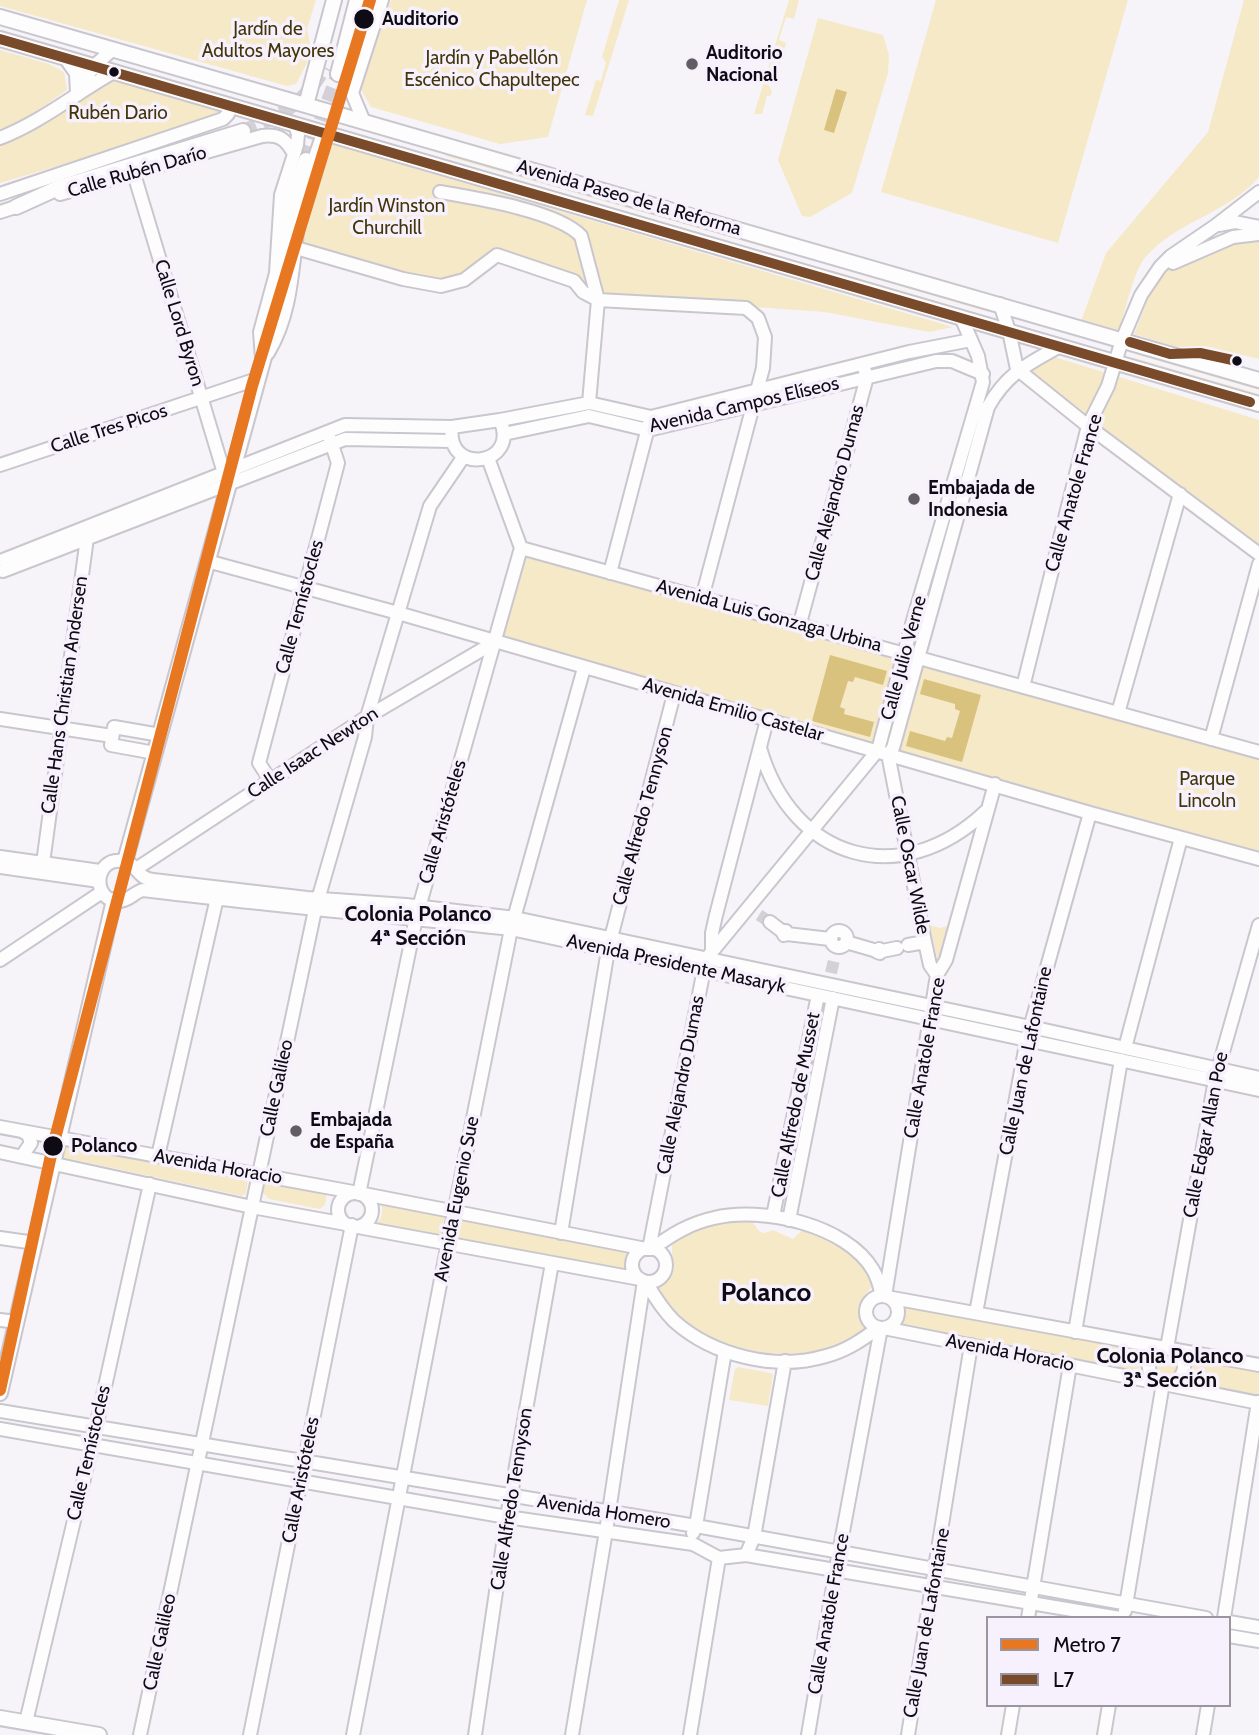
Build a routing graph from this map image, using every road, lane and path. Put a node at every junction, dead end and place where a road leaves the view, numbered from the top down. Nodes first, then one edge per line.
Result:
1 (334, 0) edge
2 (344, 0) edge
3 (358, 0) edge
4 (382, 0) edge
5 (0, 16) edge
6 (0, 39) edge
7 (113, 49) junction
8 (67, 59) junction
9 (93, 67) junction
10 (112, 73) junction
11 (78, 93) junction
12 (306, 105) junction
13 (230, 106) junction
14 (364, 122) junction
15 (295, 125) junction
16 (243, 131) tunnel mouth
17 (323, 134) junction
18 (0, 138) edge
19 (300, 157) junction
20 (134, 174) junction
21 (440, 192) dead end
22 (1259, 192) edge
23 (0, 194) edge
24 (16, 207) junction
25 (0, 212) edge
26 (1215, 226) junction
27 (1259, 227) edge
28 (1259, 234) edge
29 (296, 248) junction
30 (1154, 274) junction
31 (598, 300) junction
32 (1000, 304) junction
33 (961, 317) junction
34 (1009, 331) junction
35 (971, 340) junction
36 (1122, 340) junction
37 (1060, 346) junction
38 (262, 362) junction
39 (1116, 362) junction
40 (862, 364) junction
41 (1017, 369) junction
42 (983, 374) junction
43 (867, 377) junction
44 (257, 379) junction
45 (1259, 380) edge
46 (758, 390) junction
47 (201, 399) junction
48 (589, 403) junction
49 (754, 404) junction
50 (1259, 404) edge
51 (500, 420) junction
52 (649, 423) junction
53 (1088, 426) junction
54 (452, 427) junction
55 (504, 434) junction
56 (329, 438) junction
57 (452, 441) junction
58 (464, 456) junction
59 (488, 458) junction
60 (0, 465) edge
61 (228, 476) junction
62 (1180, 494) junction
63 (85, 533) junction
64 (521, 548) junction
65 (1259, 554) edge
66 (207, 561) junction
67 (1259, 564) edge
68 (1, 565) edge
69 (610, 573) junction
70 (304, 587) junction
71 (702, 598) junction
72 (398, 613) junction
73 (800, 623) junction
74 (912, 624) junction
75 (927, 628) junction
76 (495, 642) junction
77 (904, 654) junction
78 (918, 658) junction
79 (584, 668) junction
80 (1023, 687) junction
81 (674, 694) junction
82 (1118, 713) junction
83 (367, 717) junction
84 (0, 719) edge
85 (767, 720) junction
86 (60, 727) junction
87 (159, 735) junction
88 (113, 736) junction
89 (1211, 739) junction
90 (760, 748) junction
91 (155, 752) junction
92 (883, 752) junction
93 (1259, 752) edge
94 (270, 780) junction
95 (995, 784) junction
96 (987, 810) junction
97 (1090, 813) junction
98 (811, 831) junction
99 (1181, 838) junction
100 (908, 853) junction
101 (0, 856) edge
102 (1259, 859) edge
103 (43, 863) junction
104 (131, 865) junction
105 (0, 867) edge
106 (104, 886) junction
107 (217, 898) junction
108 (317, 904) junction
109 (417, 912) junction
110 (770, 922) tunnel mouth
111 (513, 923) junction
112 (1259, 925) edge
113 (925, 942) junction
114 (609, 944) junction
115 (0, 960) edge
116 (708, 960) junction
117 (937, 975) junction
118 (818, 995) junction
119 (833, 998) junction
120 (931, 1012) junction
121 (1028, 1033) junction
122 (1123, 1054) junction
123 (1216, 1075) junction
124 (1259, 1079) edge
125 (1259, 1090) edge
126 (0, 1127) edge
127 (23, 1132) junction
128 (59, 1139) junction
129 (0, 1152) edge
130 (22, 1156) junction
131 (158, 1156) junction
132 (54, 1162) junction
133 (259, 1174) junction
134 (149, 1184) junction
135 (359, 1193) junction
136 (252, 1207) junction
137 (454, 1212) junction
138 (773, 1216) junction
139 (789, 1220) junction
140 (352, 1225) junction
141 (561, 1233) junction
142 (0, 1238) edge
143 (35, 1243) junction
144 (448, 1243) junction
145 (649, 1249) junction
146 (552, 1263) junction
147 (643, 1281) junction
148 (885, 1296) junction
149 (976, 1313) junction
150 (0, 1320) edge
151 (17, 1322) junction
152 (881, 1328) junction
153 (1075, 1332) junction
154 (971, 1345) junction
155 (1168, 1349) junction
156 (725, 1351) junction
157 (785, 1361) junction
158 (1070, 1365) junction
159 (1259, 1365) edge
160 (1163, 1383) junction
161 (0, 1393) edge
162 (1258, 1403) edge
163 (0, 1411) edge
164 (95, 1427) junction
165 (0, 1429) edge
166 (201, 1444) junction
167 (92, 1445) junction
168 (305, 1461) junction
169 (197, 1462) junction
170 (402, 1478) junction
171 (301, 1480) junction
172 (399, 1497) junction
173 (511, 1497) junction
174 (609, 1512) junction
175 (507, 1517) junction
176 (696, 1527) junction
177 (606, 1531) junction
178 (754, 1536) junction
179 (694, 1544) junction
180 (839, 1552) junction
181 (746, 1555) junction
182 (719, 1558) junction
183 (836, 1569) junction
184 (937, 1569) junction
185 (934, 1586) junction
186 (1033, 1587) junction
187 (1030, 1602) junction
188 (1126, 1604) junction
189 (1028, 1616) edge
190 (1110, 1616) edge
191 (1123, 1616) edge
192 (1195, 1616) edge
193 (1224, 1616) edge
194 (1231, 1622) edge
195 (1259, 1627) edge
196 (1231, 1636) edge
197 (1259, 1641) edge
198 (1013, 1707) edge
199 (1109, 1707) edge
200 (1208, 1707) edge
201 (0, 1718) edge
202 (26, 1722) junction
203 (99, 1735) edge
204 (140, 1735) edge
205 (250, 1735) edge
206 (353, 1735) edge
207 (475, 1735) edge
208 (572, 1735) edge
209 (690, 1735) edge
210 (808, 1735) edge
211 (908, 1735) edge
212 (1008, 1735) edge
213 (1104, 1735) edge
214 (1203, 1735) edge

1 - 12 main road
2 - 3 main road
4 - 14 street
5 - 7 main road, Avenida Paseo de la Reforma
6 - 8 main road, Avenida Paseo de la Reforma
7 - 9 street
7 - 12 main road, Avenida Paseo de la Reforma
8 - 9 main road, Avenida Paseo de la Reforma
8 - 11 main road
9 - 10 main road, Avenida Paseo de la Reforma
9 - 11 street
10 - 11 street
10 - 13 main road, Avenida Paseo de la Reforma
11 - 18 street
12 - 14 main road, Avenida Paseo de la Reforma
13 - 15 main road, Avenida Paseo de la Reforma
13 - 23 street, Calle Rubén Darío
14 - 32 main road, Avenida Paseo de la Reforma
15 - 17 main road, Avenida Paseo de la Reforma
15 - 19 street
16 - 24 main road
17 - 29 street
17 - 33 main road, Avenida Paseo de la Reforma
19 - 20 street, Calle Rubén Darío
19 - 38 main road
20 - 24 street, Calle Rubén Darío
20 - 47 street, Calle Lord Byron
21 - 31 street
22 - 26 street, Calle Anatole France
24 - 25 street, Calle Rubén Darío
26 - 27 street
26 - 30 street, Calle Anatole France
28 - 30 street
29 - 31 street
29 - 38 street
30 - 36 street, Calle Anatole France
31 - 46 street
31 - 48 street
32 - 34 street
32 - 36 main road, Avenida Paseo de la Reforma
33 - 34 main road, Avenida Paseo de la Reforma
33 - 35 street
34 - 37 main road, Avenida Paseo de la Reforma
34 - 41 street
35 - 40 street, Avenida Campos Elíseos
35 - 42 street
36 - 39 street, Calle Anatole France
36 - 45 main road, Avenida Paseo de la Reforma
37 - 39 main road, Avenida Paseo de la Reforma
37 - 41 street, Calle Julio Verne
38 - 44 main road
39 - 50 main road, Avenida Paseo de la Reforma
39 - 53 street, Calle Anatole France
40 - 43 street
40 - 46 street, Avenida Campos Elíseos
41 - 53 street
41 - 75 street, Calle Julio Verne
42 - 43 street, Avenida Campos Elíseos
42 - 74 street, Calle Julio Verne
43 - 49 street, Avenida Campos Elíseos
43 - 73 street, Calle Alejandro Dumas
44 - 47 street, Calle Tres Picos
44 - 61 main road
46 - 49 street
46 - 52 street, Avenida Campos Elíseos
47 - 60 street, Calle Tres Picos
47 - 61 street, Calle Lord Byron
48 - 51 street, Avenida Campos Elíseos
48 - 52 street, Avenida Campos Elíseos
49 - 52 street, Avenida Campos Elíseos
49 - 71 street
51 - 54 street, Avenida Campos Elíseos
51 - 55 street
52 - 55 street, Avenida Campos Elíseos
52 - 69 street
53 - 62 street
53 - 80 street, Calle Anatole France
54 - 56 street
54 - 57 street
55 - 59 street
56 - 57 street
56 - 61 street
56 - 70 street, Calle Temístocles
57 - 58 street
58 - 59 street
58 - 72 street, Calle Galileo
59 - 64 street
61 - 63 street
61 - 66 main road
62 - 65 street
62 - 82 street
63 - 68 street
63 - 86 street, Calle Hans Christian Andersen
64 - 69 street, Avenida Luis Gonzaga Urbina
64 - 76 street, Calle Aristóteles
66 - 70 street, Avenida Emilio Castelar
66 - 87 main road
67 - 89 street
69 - 71 street, Avenida Luis Gonzaga Urbina
70 - 72 street, Avenida Emilio Castelar
70 - 94 street, Calle Temístocles
71 - 73 street, Avenida Luis Gonzaga Urbina
72 - 76 street, Avenida Emilio Castelar
72 - 83 street, Calle Galileo
73 - 77 street, Avenida Luis Gonzaga Urbina
74 - 75 street
74 - 77 street, Calle Julio Verne
75 - 78 street, Calle Julio Verne
76 - 79 street, Avenida Emilio Castelar
76 - 83 street, Calle Isaac Newton
76 - 109 street, Calle Aristóteles
77 - 78 street, Avenida Luis Gonzaga Urbina
77 - 92 street, Calle Julio Verne
78 - 80 street, Avenida Luis Gonzaga Urbina
78 - 92 street, Calle Julio Verne
79 - 81 street, Avenida Emilio Castelar
79 - 111 street, Avenida Eugenio Sue
80 - 82 street, Avenida Luis Gonzaga Urbina
81 - 85 street, Avenida Emilio Castelar
81 - 114 street, Calle Alfredo Tennyson
82 - 89 street, Avenida Luis Gonzaga Urbina
83 - 94 street, Calle Isaac Newton
83 - 108 street, Calle Galileo
84 - 86 street
85 - 90 street, Calle Alejandro Dumas
85 - 92 street, Avenida Emilio Castelar
86 - 88 street
86 - 103 street, Calle Hans Christian Andersen
87 - 88 street
87 - 91 main road
88 - 91 street
89 - 93 street, Avenida Luis Gonzaga Urbina
90 - 98 street
90 - 116 street, Calle Alejandro Dumas
91 - 104 main road
92 - 95 street, Avenida Emilio Castelar
92 - 98 street, Calle Julio Verne
92 - 100 street, Calle Oscar Wilde
94 - 104 street, Calle Isaac Newton
95 - 96 street, Calle Anatole France
95 - 97 street, Avenida Emilio Castelar
96 - 100 street
96 - 117 street, Calle Anatole France
97 - 99 street, Avenida Emilio Castelar
97 - 121 street, Calle Juan de Lafontaine
98 - 100 street
98 - 116 street, Calle Julio Verne
99 - 102 street, Avenida Emilio Castelar
99 - 122 street
100 - 113 street, Calle Oscar Wilde
101 - 103 street, Avenida Presidente Masaryk
103 - 106 street, Avenida Presidente Masaryk
104 - 106 street, Avenida Presidente Masaryk
104 - 108 street, Avenida Presidente Masaryk
105 - 106 street, Avenida Presidente Masaryk
106 - 107 street, Avenida Presidente Masaryk
106 - 115 street
106 - 128 main road
107 - 108 street, Avenida Presidente Masaryk
107 - 131 street
108 - 109 street, Avenida Presidente Masaryk
108 - 133 street, Calle Galileo
109 - 111 street, Avenida Presidente Masaryk
109 - 135 street, Calle Aristóteles
110 - 113 street
111 - 114 street, Avenida Presidente Masaryk
111 - 137 street, Avenida Eugenio Sue
112 - 123 street, Calle Edgar Allan Poe
113 - 117 street, Calle Oscar Wilde
114 - 116 street, Avenida Presidente Masaryk
114 - 141 street, Calle Alfredo Tennyson
116 - 118 street, Avenida Presidente Masaryk
116 - 120 street, Avenida Presidente Masaryk
116 - 145 street, Calle Alejandro Dumas
117 - 120 street, Calle Anatole France
118 - 119 street, Avenida Presidente Masaryk
118 - 138 street, Calle Alfredo de Musset
119 - 120 street, Avenida Presidente Masaryk
119 - 139 street, Calle Alfredo de Musset
120 - 121 street, Avenida Presidente Masaryk
120 - 148 street, Calle Anatole France
121 - 122 street, Avenida Presidente Masaryk
121 - 149 street, Calle Juan de Lafontaine
122 - 123 street, Avenida Presidente Masaryk
122 - 153 street
123 - 124 street, Avenida Presidente Masaryk
123 - 125 street, Avenida Presidente Masaryk
123 - 155 street, Calle Edgar Allan Poe
126 - 127 street, Avenida Horacio
127 - 128 street, Avenida Horacio
127 - 130 street
128 - 131 street, Avenida Horacio
128 - 132 main road
129 - 130 street, Avenida Horacio
130 - 132 street, Avenida Horacio
131 - 133 street, Avenida Horacio
132 - 134 street, Avenida Horacio
132 - 143 main road
133 - 135 street, Avenida Horacio
133 - 136 street, Calle Galileo
134 - 136 street, Avenida Horacio
134 - 164 street, Calle Temístocles
135 - 137 street, Avenida Horacio
135 - 140 street
135 - 140 street
136 - 140 street, Avenida Horacio
136 - 166 street, Calle Galileo
137 - 141 street, Avenida Horacio
137 - 144 street, Avenida Eugenio Sue
138 - 139 street
138 - 145 street
139 - 148 street
140 - 144 street, Avenida Horacio
140 - 168 street, Calle Aristóteles
141 - 145 street, Avenida Horacio
142 - 143 street
143 - 151 main road
144 - 146 street, Avenida Horacio
144 - 170 street, Avenida Eugenio Sue
145 - 147 street
145 - 147 street
146 - 147 street, Avenida Horacio
146 - 173 street, Calle Alfredo Tennyson
147 - 156 street
147 - 174 street
148 - 149 street, Avenida Horacio
148 - 152 street
148 - 152 street
149 - 153 street, Avenida Horacio
150 - 151 street
151 - 161 main road
152 - 154 street, Avenida Horacio
152 - 157 street
152 - 180 street, Calle Anatole France
153 - 155 street, Avenida Horacio
154 - 158 street, Avenida Horacio
154 - 184 street, Calle Juan de Lafontaine
155 - 159 street, Avenida Horacio
155 - 160 street
155 - 160 street
156 - 157 street
156 - 176 street
157 - 178 street
158 - 160 street, Avenida Horacio
158 - 186 street
160 - 162 street, Avenida Horacio
160 - 188 street
162 - 193 street
163 - 164 street, Avenida Homero
164 - 166 street, Avenida Homero
164 - 167 street, Calle Temístocles
165 - 167 street, Avenida Homero
166 - 168 street, Avenida Homero
166 - 169 street, Calle Galileo
167 - 169 street, Avenida Homero
167 - 202 street, Calle Temístocles
168 - 170 street, Avenida Homero
168 - 171 street, Calle Aristóteles
169 - 171 street, Avenida Homero
169 - 204 street, Calle Galileo
170 - 172 street, Avenida Eugenio Sue
170 - 173 street, Avenida Homero
171 - 172 street, Avenida Homero
171 - 205 street, Calle Aristóteles
172 - 175 street, Avenida Homero
172 - 206 street, Avenida Eugenio Sue
173 - 174 street, Avenida Homero
173 - 175 street, Calle Alfredo Tennyson
174 - 176 street, Avenida Homero
174 - 177 street
175 - 177 street, Avenida Homero
175 - 207 street, Calle Alfredo Tennyson
176 - 178 street, Avenida Homero
176 - 179 street
177 - 179 street, Avenida Homero
177 - 208 street
178 - 180 street, Avenida Homero
178 - 181 street
179 - 182 street, Avenida Homero
180 - 183 street, Calle Anatole France
180 - 184 street, Avenida Homero
181 - 182 street
181 - 183 street
182 - 209 street
183 - 185 street
183 - 210 street, Calle Anatole France
184 - 185 street, Calle Juan de Lafontaine
184 - 186 street, Avenida Homero
185 - 187 street
185 - 211 street, Calle Juan de Lafontaine
186 - 187 street
186 - 188 street, Avenida Homero
187 - 189 street
187 - 190 street
188 - 191 street
188 - 192 street, Avenida Homero
194 - 195 street
196 - 197 street
198 - 212 street
199 - 213 street
200 - 214 street
201 - 202 main road
202 - 203 main road

